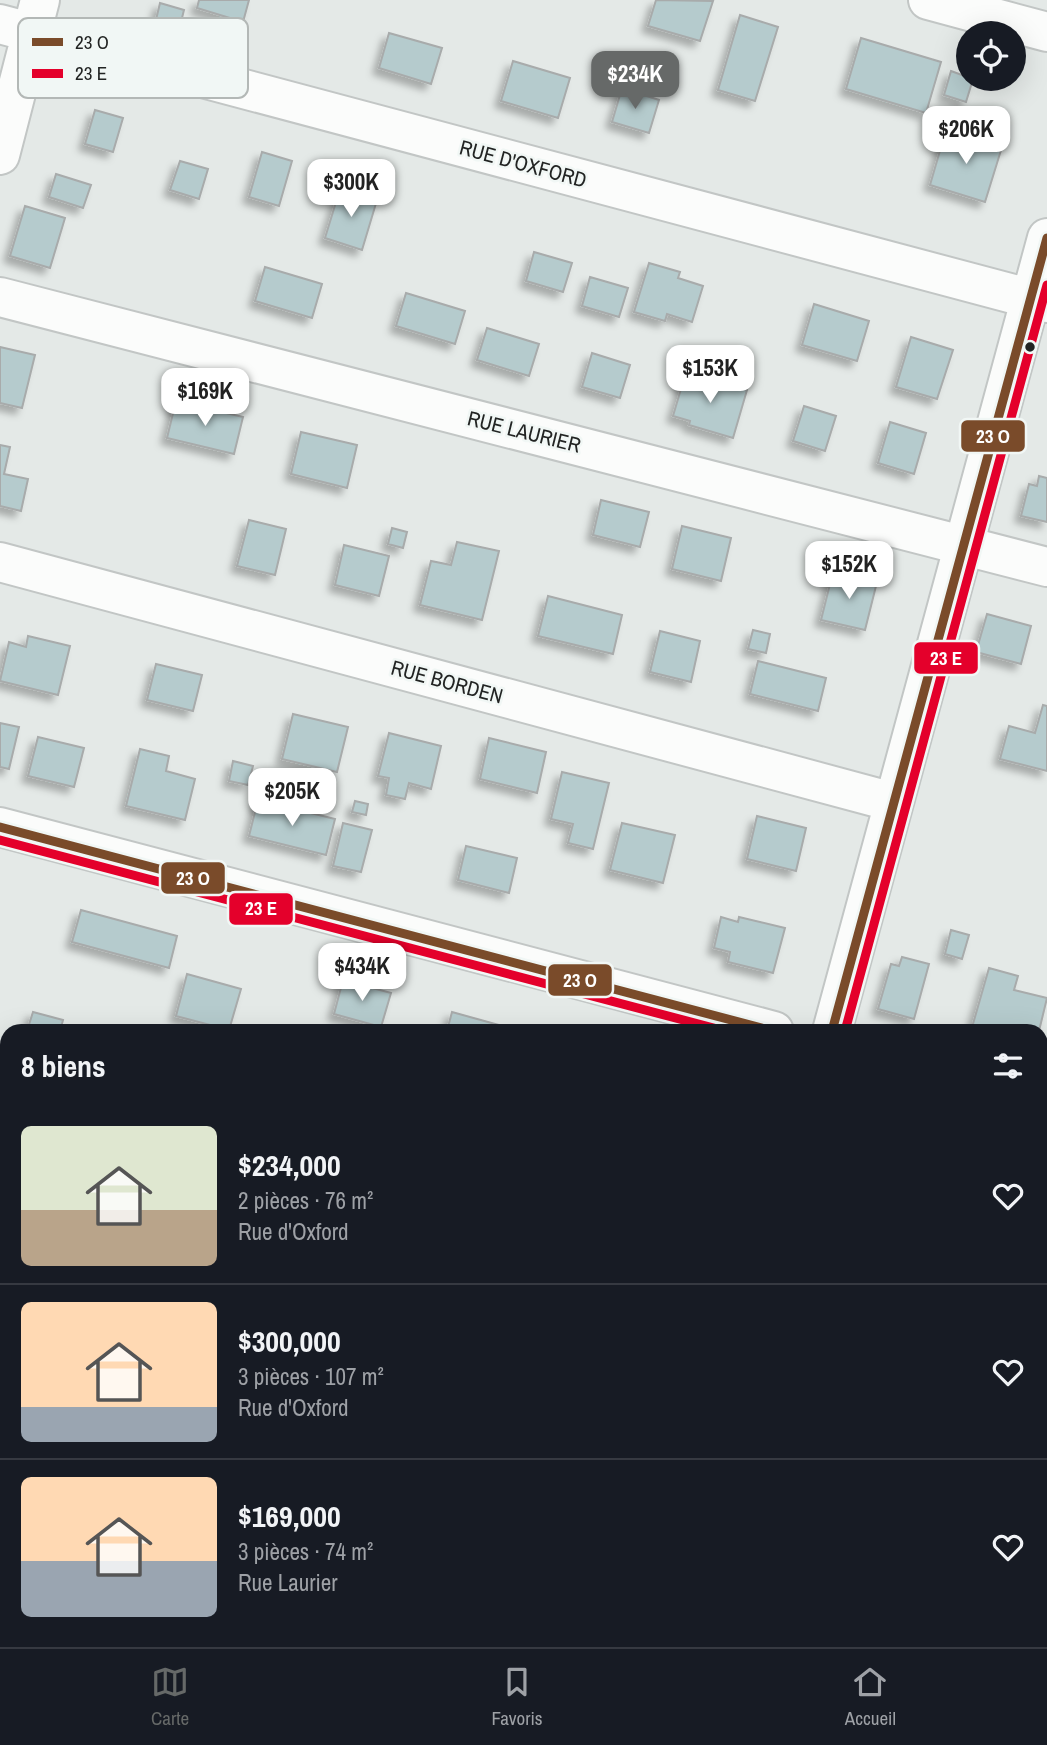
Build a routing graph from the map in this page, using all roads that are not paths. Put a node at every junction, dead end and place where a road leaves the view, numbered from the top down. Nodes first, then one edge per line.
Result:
1 (928, 0) edge
2 (1047, 32) edge
3 (18, 53) edge
4 (248, 81) edge
5 (0, 155) edge
6 (1047, 238) edge
7 (0, 297) edge
8 (1039, 301) edge
9 (965, 546) junction
10 (0, 562) edge
11 (1047, 567) edge
12 (893, 802) junction
13 (0, 827) edge
14 (747, 1024) edge
15 (834, 1024) edge

1 - 2 street
3 - 5 street
4 - 8 street, RUE D'OXFORD
6 - 8 street
7 - 9 street, RUE LAURIER
8 - 9 street
9 - 11 street, RUE LAURIER
9 - 12 street
10 - 12 street, RUE BORDEN
12 - 15 street
13 - 14 street

